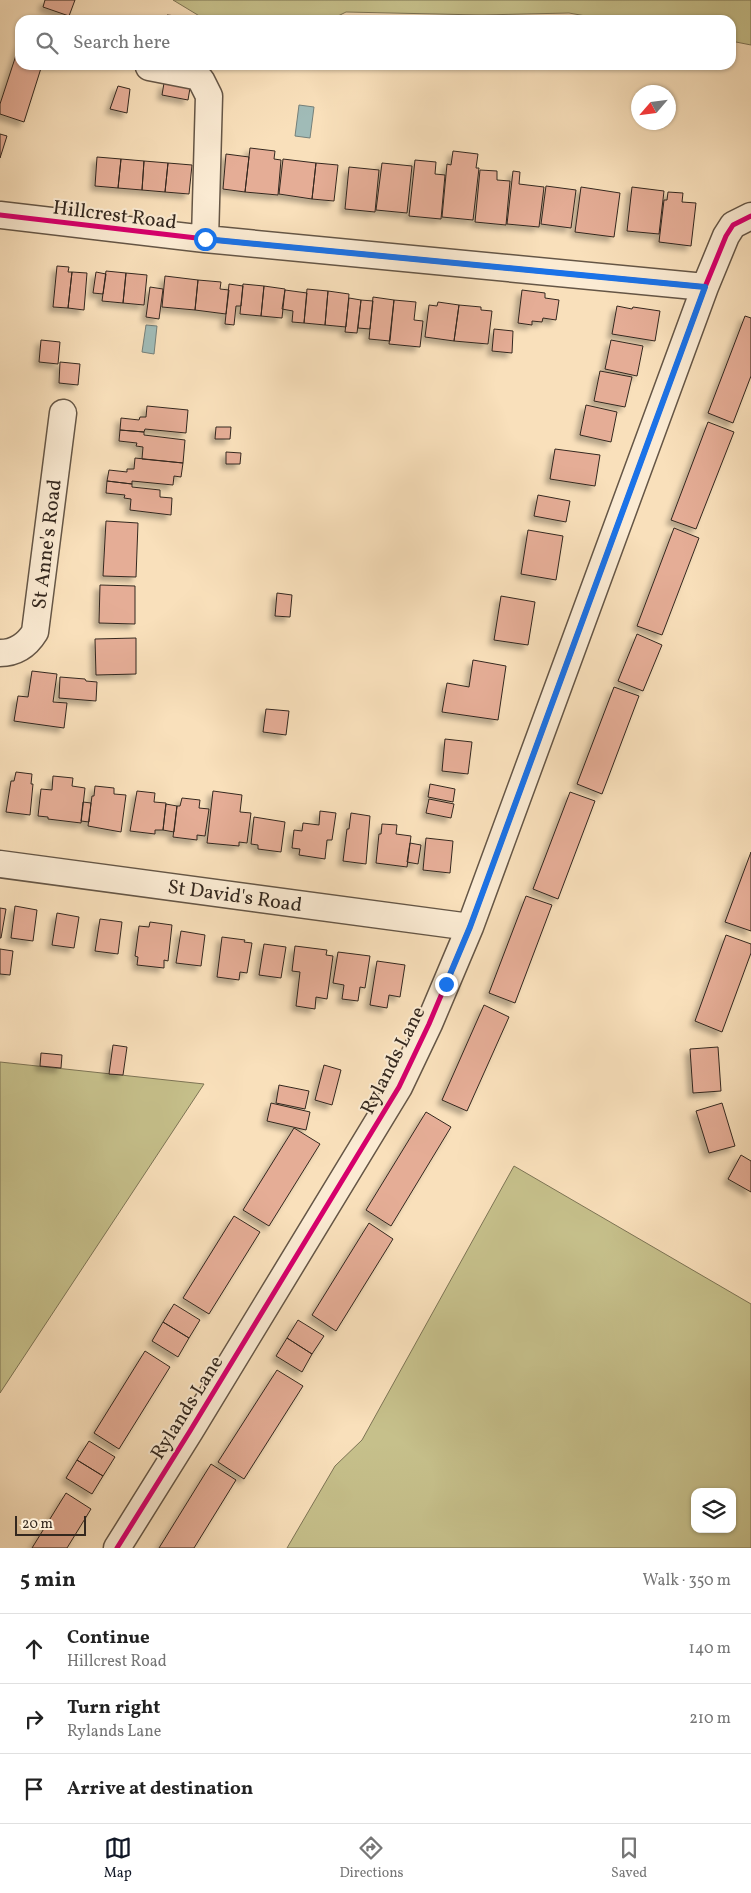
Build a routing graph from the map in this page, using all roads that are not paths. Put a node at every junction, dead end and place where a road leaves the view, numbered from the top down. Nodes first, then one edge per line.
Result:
1 (164, 70) edge
2 (0, 214) edge
3 (751, 216) edge
4 (205, 239) junction
5 (705, 287) junction
6 (63, 413) dead end
7 (0, 654) edge
8 (0, 864) edge
9 (470, 927) junction
10 (117, 1548) edge

1 - 4 street
2 - 4 street, Hillcrest Road
3 - 5 street, Rylands Lane
4 - 5 street, Hillcrest Road
5 - 9 street, Rylands Lane
6 - 7 street, St Anne's Road
8 - 9 street, St David's Road
9 - 10 street, Rylands Lane

